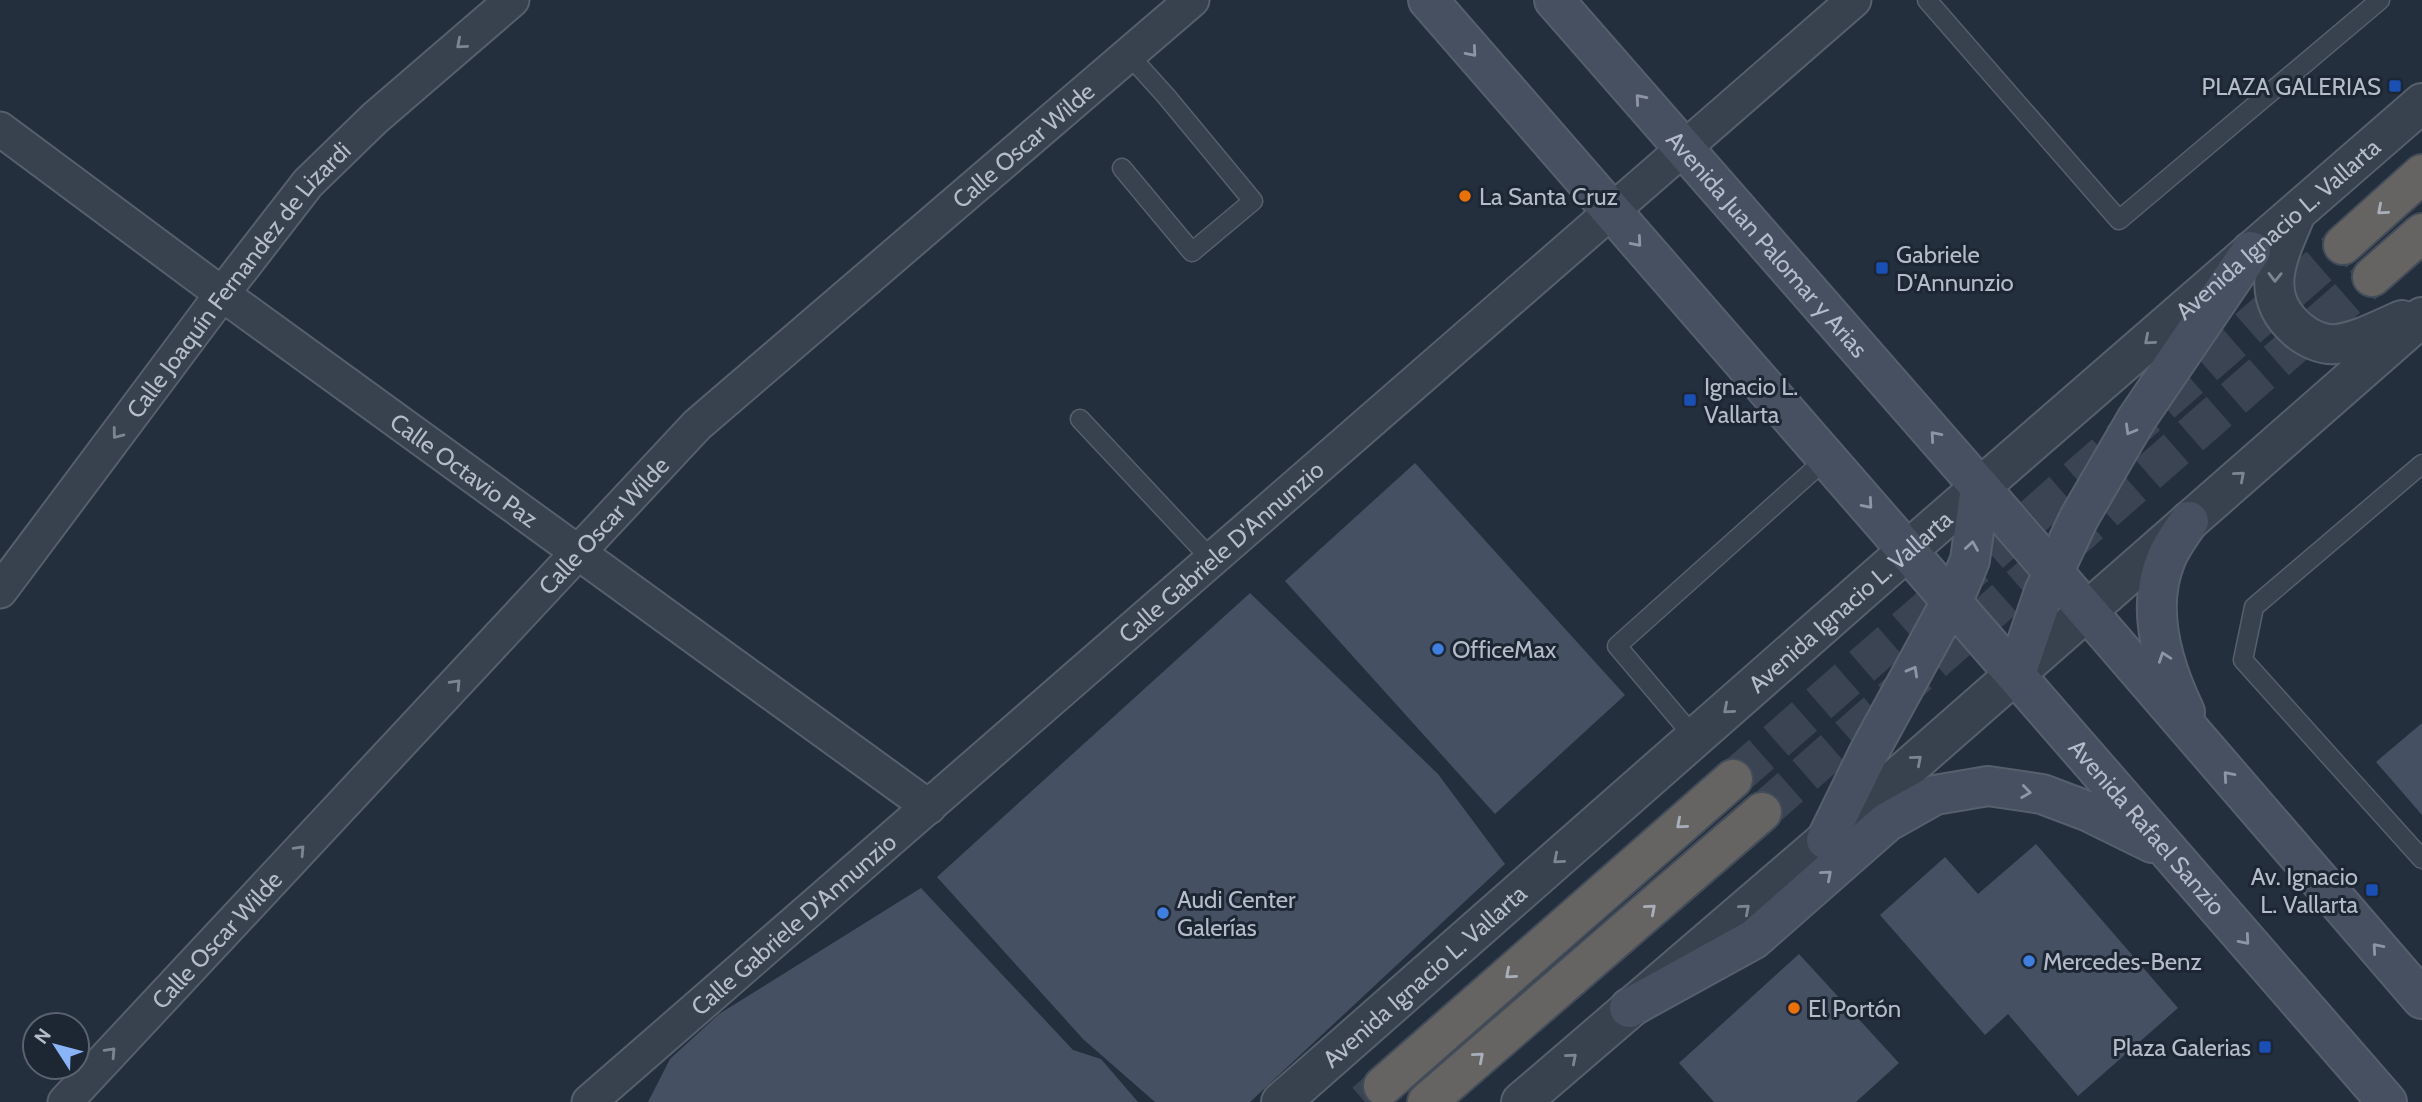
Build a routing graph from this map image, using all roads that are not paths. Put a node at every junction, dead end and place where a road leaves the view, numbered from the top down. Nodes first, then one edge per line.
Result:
1 (512, 0) edge
2 (1192, 0) edge
3 (1427, 0) edge
4 (1554, 0) edge
5 (1854, 0) edge
6 (1927, 0) edge
7 (2380, 0) edge
8 (1129, 55) junction
9 (2422, 103) edge
10 (0, 129) edge
11 (1684, 150) junction
12 (1122, 169) dead end
13 (2422, 174) edge
14 (1612, 212) junction
15 (2296, 212) junction
16 (2422, 233) edge
17 (2343, 245) tunnel mouth
18 (2251, 251) junction
19 (2372, 277) tunnel mouth
20 (222, 294) junction
21 (2422, 312) edge
22 (2422, 317) edge
23 (1080, 419) dead end
24 (1828, 458) junction
25 (2422, 464) edge
26 (1980, 488) junction
27 (2189, 522) junction
28 (1908, 550) junction
29 (579, 553) junction
30 (1212, 560) junction
31 (2053, 574) junction
32 (0, 592) edge
33 (1952, 600) junction
34 (2085, 612) junction
35 (2016, 674) junction
36 (1695, 738) junction
37 (2199, 743) junction
38 (1733, 779) tunnel mouth
39 (929, 807) junction
40 (1762, 812) tunnel mouth
41 (1826, 840) junction
42 (2168, 851) junction
43 (2422, 859) edge
44 (2422, 999) edge
45 (1629, 1009) junction
46 (1316, 1085) edge
47 (1383, 1086) tunnel mouth
48 (65, 1102) edge
49 (589, 1102) edge
50 (1281, 1102) edge
51 (1427, 1102) edge
52 (1521, 1102) edge
53 (2387, 1102) edge

1 -> 20 street, Calle Joaquín Fernandez de Lizardi
2 - 8 street, Calle Oscar Wilde
3 -> 14 main road
11 -> 4 main road, Avenida Juan Palomar y Arias
5 - 11 street, Calle Gabriele D'Annunzio
6 - 7 lane
8 - 12 lane
8 - 29 street, Calle Oscar Wilde
9 - 15 street, Avenida Ignacio L. Vallarta
10 - 20 street, Calle Octavio Paz
11 - 14 street, Calle Gabriele D'Annunzio
26 -> 11 main road, Avenida Juan Palomar y Arias
13 -> 17 highway
14 -> 24 main road
14 - 30 street, Calle Gabriele D'Annunzio
15 - 18 street, Avenida Ignacio L. Vallarta
15 -> 21 street
16 - 19 highway
18 -> 26 street, Avenida Ignacio L. Vallarta
18 -> 31 main road
20 - 29 street, Calle Octavio Paz
20 -> 32 street, Calle Joaquín Fernandez de Lizardi
27 -> 22 street
23 - 30 lane
24 -> 28 main road
24 - 36 lane
25 - 43 lane
26 - 28 street, Avenida Ignacio L. Vallarta
26 - 31 main road
33 -> 26 main road
27 - 34 street
37 -> 27 main road
28 - 33 main road, Avenida Rafael Sanzio
28 -> 36 street, Avenida Ignacio L. Vallarta
29 - 39 street, Calle Octavio Paz
48 -> 29 street, Calle Oscar Wilde
30 - 39 street, Calle Gabriele D'Annunzio
31 - 34 main road
31 - 35 main road
33 - 35 main road, Avenida Rafael Sanzio
41 -> 33 main road
34 - 35 street
34 - 37 main road
41 -> 35 street
35 - 42 main road, Avenida Rafael Sanzio
36 -> 46 street, Avenida Ignacio L. Vallarta
44 -> 37 main road
38 -> 47 highway
39 - 49 street, Calle Gabriele D'Annunzio
51 -> 40 highway
45 -> 41 street
45 -> 42 main road
42 -> 53 main road, Avenida Rafael Sanzio
52 -> 45 street
46 - 50 street, Avenida Ignacio L. Vallarta

